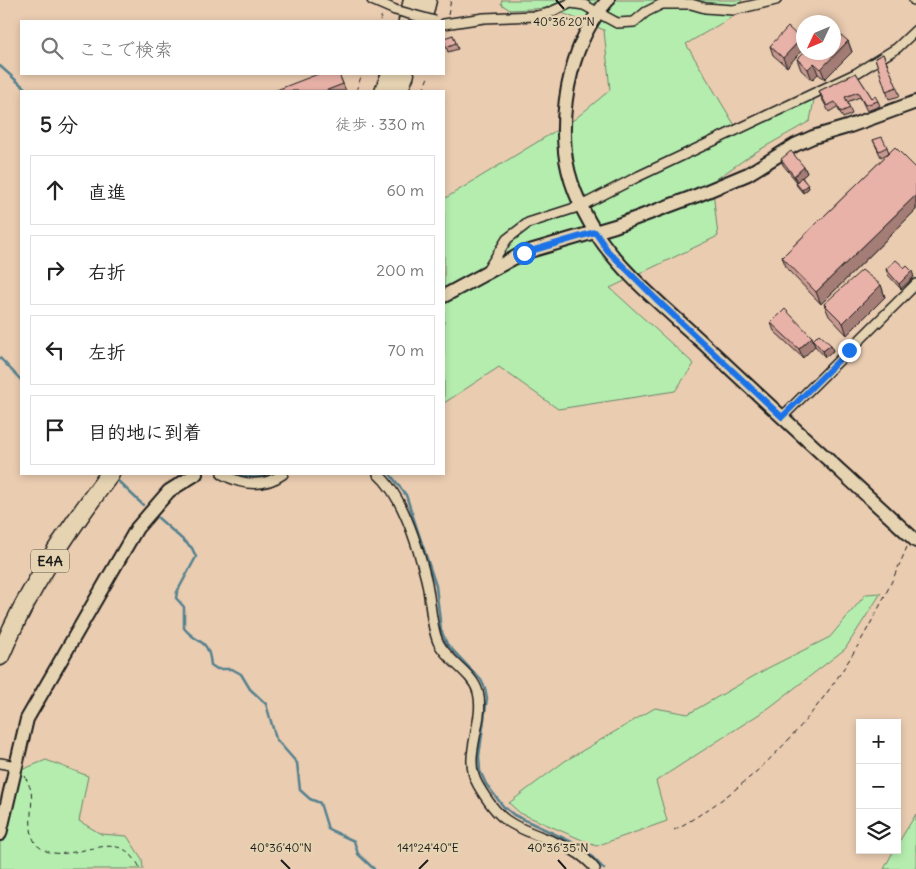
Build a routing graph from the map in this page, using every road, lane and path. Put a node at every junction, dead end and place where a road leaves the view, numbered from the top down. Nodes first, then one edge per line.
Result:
1 (372, 0) edge
2 (413, 0) edge
3 (427, 0) edge
4 (608, 0) edge
5 (719, 0) edge
6 (776, 0) edge
7 (719, 10) junction
8 (598, 14) junction
9 (401, 16) edge
10 (422, 20) edge
11 (428, 20) edge
12 (445, 24) edge
13 (916, 30) edge
14 (362, 75) edge
15 (391, 75) edge
16 (405, 75) edge
17 (429, 75) edge
18 (356, 90) edge
19 (384, 90) edge
20 (398, 90) edge
21 (423, 90) edge
22 (916, 102) edge
23 (581, 206) junction
24 (595, 232) junction
25 (487, 271) junction
26 (916, 284) edge
27 (445, 295) edge
28 (782, 417) junction
29 (109, 475) edge
30 (194, 475) edge
31 (224, 475) edge
32 (280, 475) edge
33 (379, 475) edge
34 (912, 542) edge
35 (0, 656) edge
36 (17, 762) junction
37 (0, 763) edge
38 (674, 830) dead end
39 (0, 834) edge
40 (140, 869) edge
41 (595, 869) edge

1 - 9 street
2 - 9 highway
3 - 10 highway
4 - 8 street
5 - 7 street
6 - 7 street
7 - 8 street
8 - 12 street
8 - 23 street
9 - 11 street, bridge
13 - 23 street
14 - 18 path
15 - 19 highway
16 - 20 highway
17 - 21 path
22 - 24 street
23 - 24 street
23 - 25 street
24 - 25 street
24 - 28 street
25 - 27 street
26 - 28 street
28 - 34 street
29 - 35 highway, E4A
30 - 36 street
31 - 32 street
33 - 41 street
34 - 38 path
36 - 37 street
36 - 39 street
36 - 40 path

